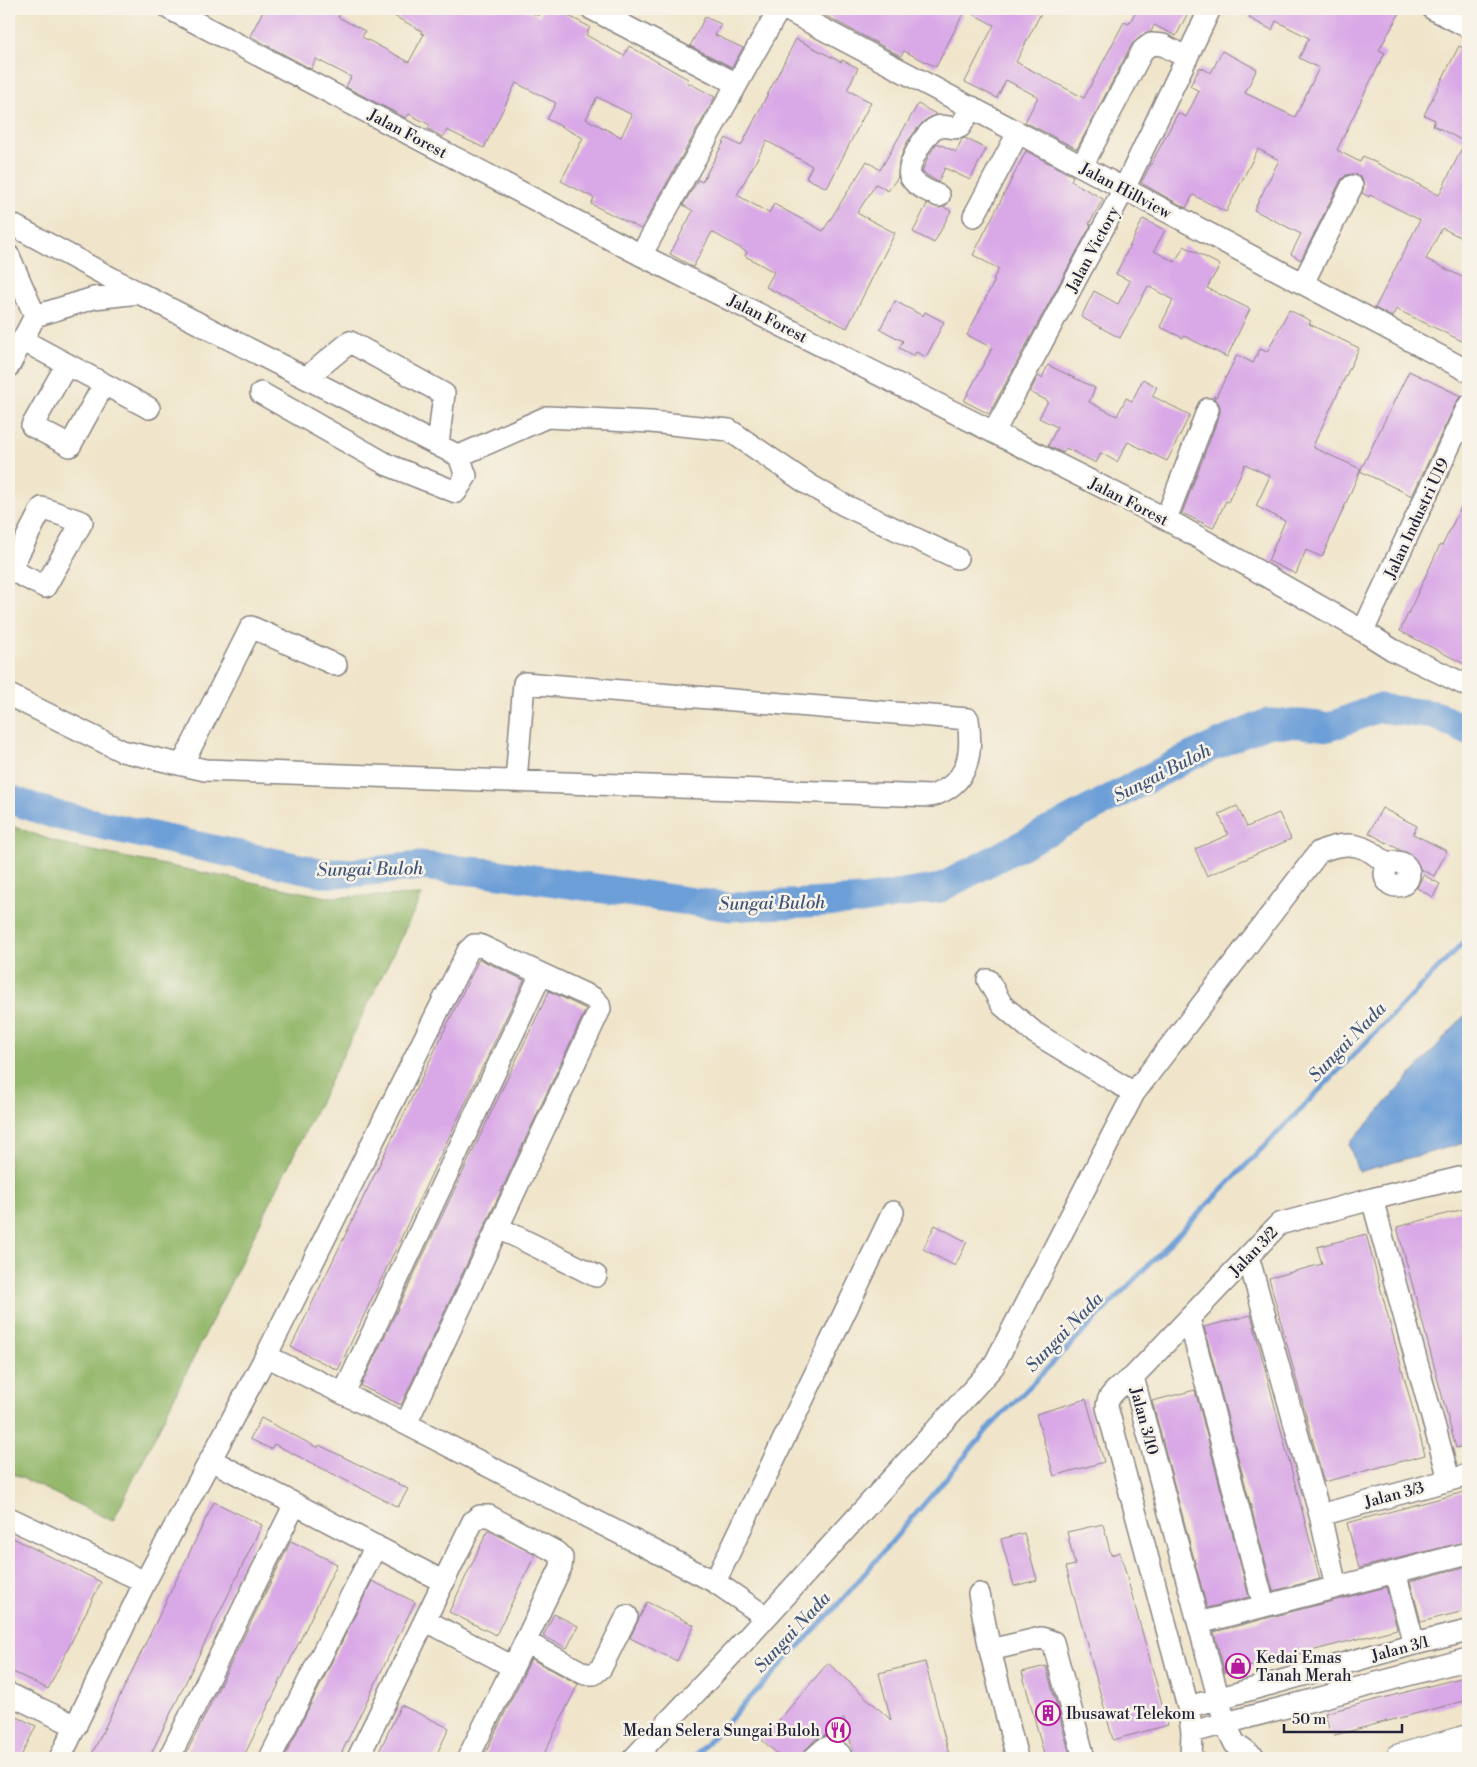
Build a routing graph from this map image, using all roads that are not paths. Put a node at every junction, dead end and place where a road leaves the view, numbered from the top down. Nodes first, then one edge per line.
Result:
1 (170, 9) edge
2 (592, 9) edge
3 (779, 9) edge
4 (785, 9) edge
5 (1210, 9) edge
6 (1433, 9) edge
7 (1468, 27) edge
8 (1187, 58) junction
9 (737, 84) junction
10 (972, 107) junction
11 (1018, 133) junction
12 (1082, 166) junction
13 (1352, 186) dead end
14 (1124, 188) junction
15 (938, 196) dead end
16 (974, 216) dead end
17 (9, 222) edge
18 (642, 255) junction
19 (9, 256) edge
20 (1303, 284) junction
21 (139, 293) junction
22 (35, 316) junction
23 (22, 340) junction
24 (67, 364) junction
25 (9, 366) edge
26 (1468, 371) edge
27 (306, 378) junction
28 (104, 384) junction
29 (261, 393) dead end
30 (1468, 406) edge
31 (149, 408) dead end
32 (1208, 409) dead end
33 (994, 432) junction
34 (438, 446) junction
35 (459, 456) junction
36 (1166, 519) junction
37 (957, 558) dead end
38 (1363, 631) junction
39 (336, 665) dead end
40 (1468, 686) edge
41 (9, 695) edge
42 (182, 765) junction
43 (516, 781) junction
44 (1388, 866) dead end
45 (541, 974) junction
46 (988, 980) dead end
47 (1134, 1093) junction
48 (1468, 1176) edge
49 (1372, 1199) junction
50 (893, 1212) dead end
51 (499, 1228) junction
52 (1248, 1256) junction
53 (596, 1276) dead end
54 (1189, 1318) junction
55 (266, 1356) junction
56 (1133, 1377) junction
57 (344, 1394) junction
58 (406, 1424) junction
59 (212, 1460) junction
60 (1459, 1477) edge
61 (294, 1504) junction
62 (1320, 1515) junction
63 (9, 1518) edge
64 (376, 1546) junction
65 (1468, 1553) edge
66 (1395, 1572) junction
67 (145, 1582) junction
68 (444, 1582) junction
69 (715, 1582) junction
70 (1336, 1588) junction
71 (979, 1594) dead end
72 (1264, 1606) junction
73 (627, 1616) dead end
74 (766, 1618) junction
75 (425, 1620) junction
76 (1199, 1623) junction
77 (1468, 1631) edge
78 (526, 1642) junction
79 (1414, 1644) junction
80 (990, 1650) junction
81 (1468, 1659) edge
82 (513, 1667) junction
83 (9, 1694) edge
84 (1220, 1698) junction
85 (1188, 1708) junction
86 (1225, 1723) junction
87 (76, 1726) junction
88 (1192, 1732) junction
89 (1468, 1739) edge
90 (60, 1758) edge
91 (170, 1758) edge
92 (270, 1758) edge
93 (358, 1758) edge
94 (468, 1758) edge
95 (634, 1758) edge
96 (814, 1758) edge
97 (841, 1758) edge
98 (1017, 1758) edge
99 (1084, 1758) edge
100 (1191, 1758) edge
101 (1255, 1758) edge
102 (1400, 1758) edge

1 - 18 street, Jalan Forest
2 - 9 street
3 - 9 street
4 - 10 street, Jalan Hillview
5 - 8 street, Jalan Victory
6 - 7 street
8 - 12 street
8 - 14 street, Jalan Victory
9 - 18 street
10 - 11 street, Jalan Hillview
10 - 15 street
11 - 12 street, Jalan Hillview
11 - 16 street
12 - 14 street, Jalan Hillview
13 - 20 street
14 - 20 street, Jalan Hillview
14 - 33 street, Jalan Victory
17 - 21 street
18 - 33 street, Jalan Forest
19 - 22 street
20 - 26 street, Jalan Hillview
21 - 22 street
21 - 27 street
22 - 23 street
23 - 24 street
23 - 25 street
24 - 28 street
24 - 28 street
27 - 34 street
27 - 34 street
28 - 31 street
29 - 35 street
30 - 38 street, Jalan Industri U19
32 - 36 street
33 - 36 street, Jalan Forest
34 - 35 street
35 - 37 street
36 - 38 street, Jalan Forest
38 - 40 street, Jalan Forest
39 - 42 street
41 - 42 street
42 - 43 street
43 - 43 street
44 - 47 street
45 - 51 street
45 - 55 street
45 - 57 street
46 - 47 street
47 - 74 street
48 - 49 street, Jalan 3/2
49 - 52 street, Jalan 3/2
49 - 60 street
50 - 69 street
51 - 53 street
51 - 58 street
52 - 54 street, Jalan 3/2
52 - 62 street
54 - 56 street, Jalan 3/2
54 - 72 street
55 - 57 street
55 - 59 street
56 - 76 street, Jalan 3/10
56 - 85 street, Jalan 3/10
57 - 58 street
58 - 69 street
59 - 61 street
59 - 67 street
60 - 62 street, Jalan 3/3
61 - 64 street
61 - 91 street
62 - 70 street
63 - 67 street
64 - 68 street
64 - 92 street
65 - 66 street
66 - 70 street
66 - 79 street
67 - 87 street
68 - 75 street
68 - 78 street
69 - 74 street
70 - 72 street
71 - 80 street
72 - 76 street
73 - 78 street
74 - 95 street
75 - 82 street
75 - 93 street
76 - 84 street, Jalan 3/10
77 - 79 street, Jalan 3/1
78 - 82 street
79 - 84 street, Jalan 3/1
80 - 98 street
80 - 99 street
81 - 86 street, Jalan 3/1
82 - 94 street
83 - 87 street
84 - 85 street, Jalan 3/1
84 - 86 street, Jalan 3/10
85 - 88 street, Jalan 3/10
86 - 88 street, Jalan 3/1
86 - 101 street, Jalan 3/10
87 - 90 street
88 - 100 street, Jalan 3/10
89 - 102 highway
96 - 97 street

